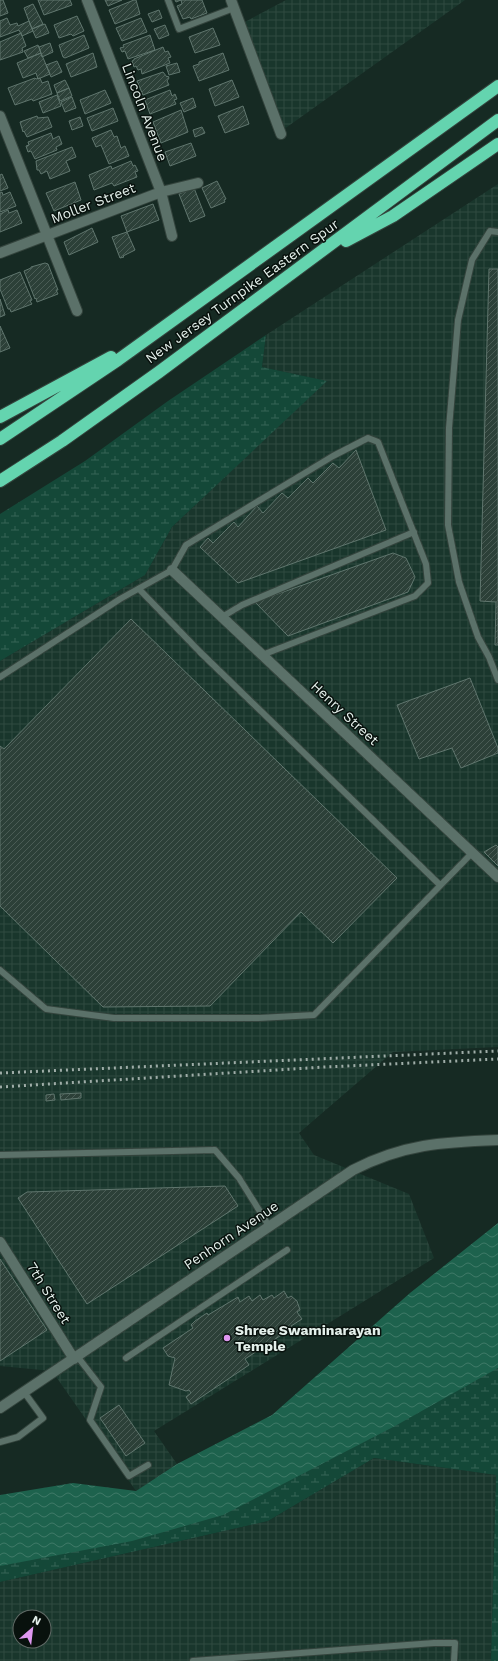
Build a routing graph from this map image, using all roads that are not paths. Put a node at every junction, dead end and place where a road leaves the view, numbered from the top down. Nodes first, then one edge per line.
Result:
1 (87, 0) edge
2 (168, 0) edge
3 (232, 4) edge
4 (498, 86) edge
5 (0, 116) edge
6 (498, 120) edge
7 (281, 134) dead end
8 (498, 144) edge
9 (198, 183) dead end
10 (161, 192) junction
11 (498, 232) edge
12 (47, 236) junction
13 (172, 236) dead end
14 (0, 253) edge
15 (310, 260) junction
16 (77, 311) dead end
17 (159, 331) junction
18 (0, 418) edge
19 (0, 440) edge
20 (0, 481) edge
21 (414, 532) junction
22 (172, 570) junction
23 (138, 588) junction
24 (222, 617) junction
25 (262, 654) junction
26 (0, 678) edge
27 (498, 680) edge
28 (472, 853) junction
29 (498, 877) edge
30 (440, 885) junction
31 (0, 970) edge
32 (498, 1140) edge
33 (0, 1155) edge
34 (269, 1226) junction
35 (0, 1242) edge
36 (287, 1250) dead end
37 (76, 1358) junction
38 (126, 1358) dead end
39 (24, 1392) junction
40 (0, 1408) edge
41 (0, 1442) edge
42 (148, 1465) dead end
43 (193, 1661) edge
44 (454, 1661) edge

1 - 10 street, Lincoln Avenue
2 - 3 lane
3 - 7 street
4 - 17 highway, New Jersey Turnpike Eastern Spur
5 - 12 street
6 - 15 highway, New Jersey Turnpike Eastern Spur
8 - 15 highway
9 - 10 street, Moller Street
10 - 12 street, Moller Street
10 - 13 street, Lincoln Avenue
11 - 27 lane
12 - 14 street, Moller Street
12 - 16 street
15 - 20 highway, New Jersey Turnpike Eastern Spur
17 - 18 highway
17 - 19 highway, New Jersey Turnpike Eastern Spur
21 - 22 lane
21 - 24 lane
21 - 25 lane
22 - 23 lane
22 - 24 street, Henry Street
23 - 26 lane
23 - 30 lane
24 - 25 street, Henry Street
25 - 28 street, Henry Street
28 - 29 street, Henry Street
28 - 30 lane
30 - 31 lane
32 - 34 street, Penhorn Avenue
33 - 34 lane
34 - 37 street, Penhorn Avenue
35 - 37 street, 7th Street
36 - 38 lane
37 - 39 street, Penhorn Avenue
37 - 42 lane
39 - 40 street, Penhorn Avenue
39 - 41 lane
43 - 44 lane

